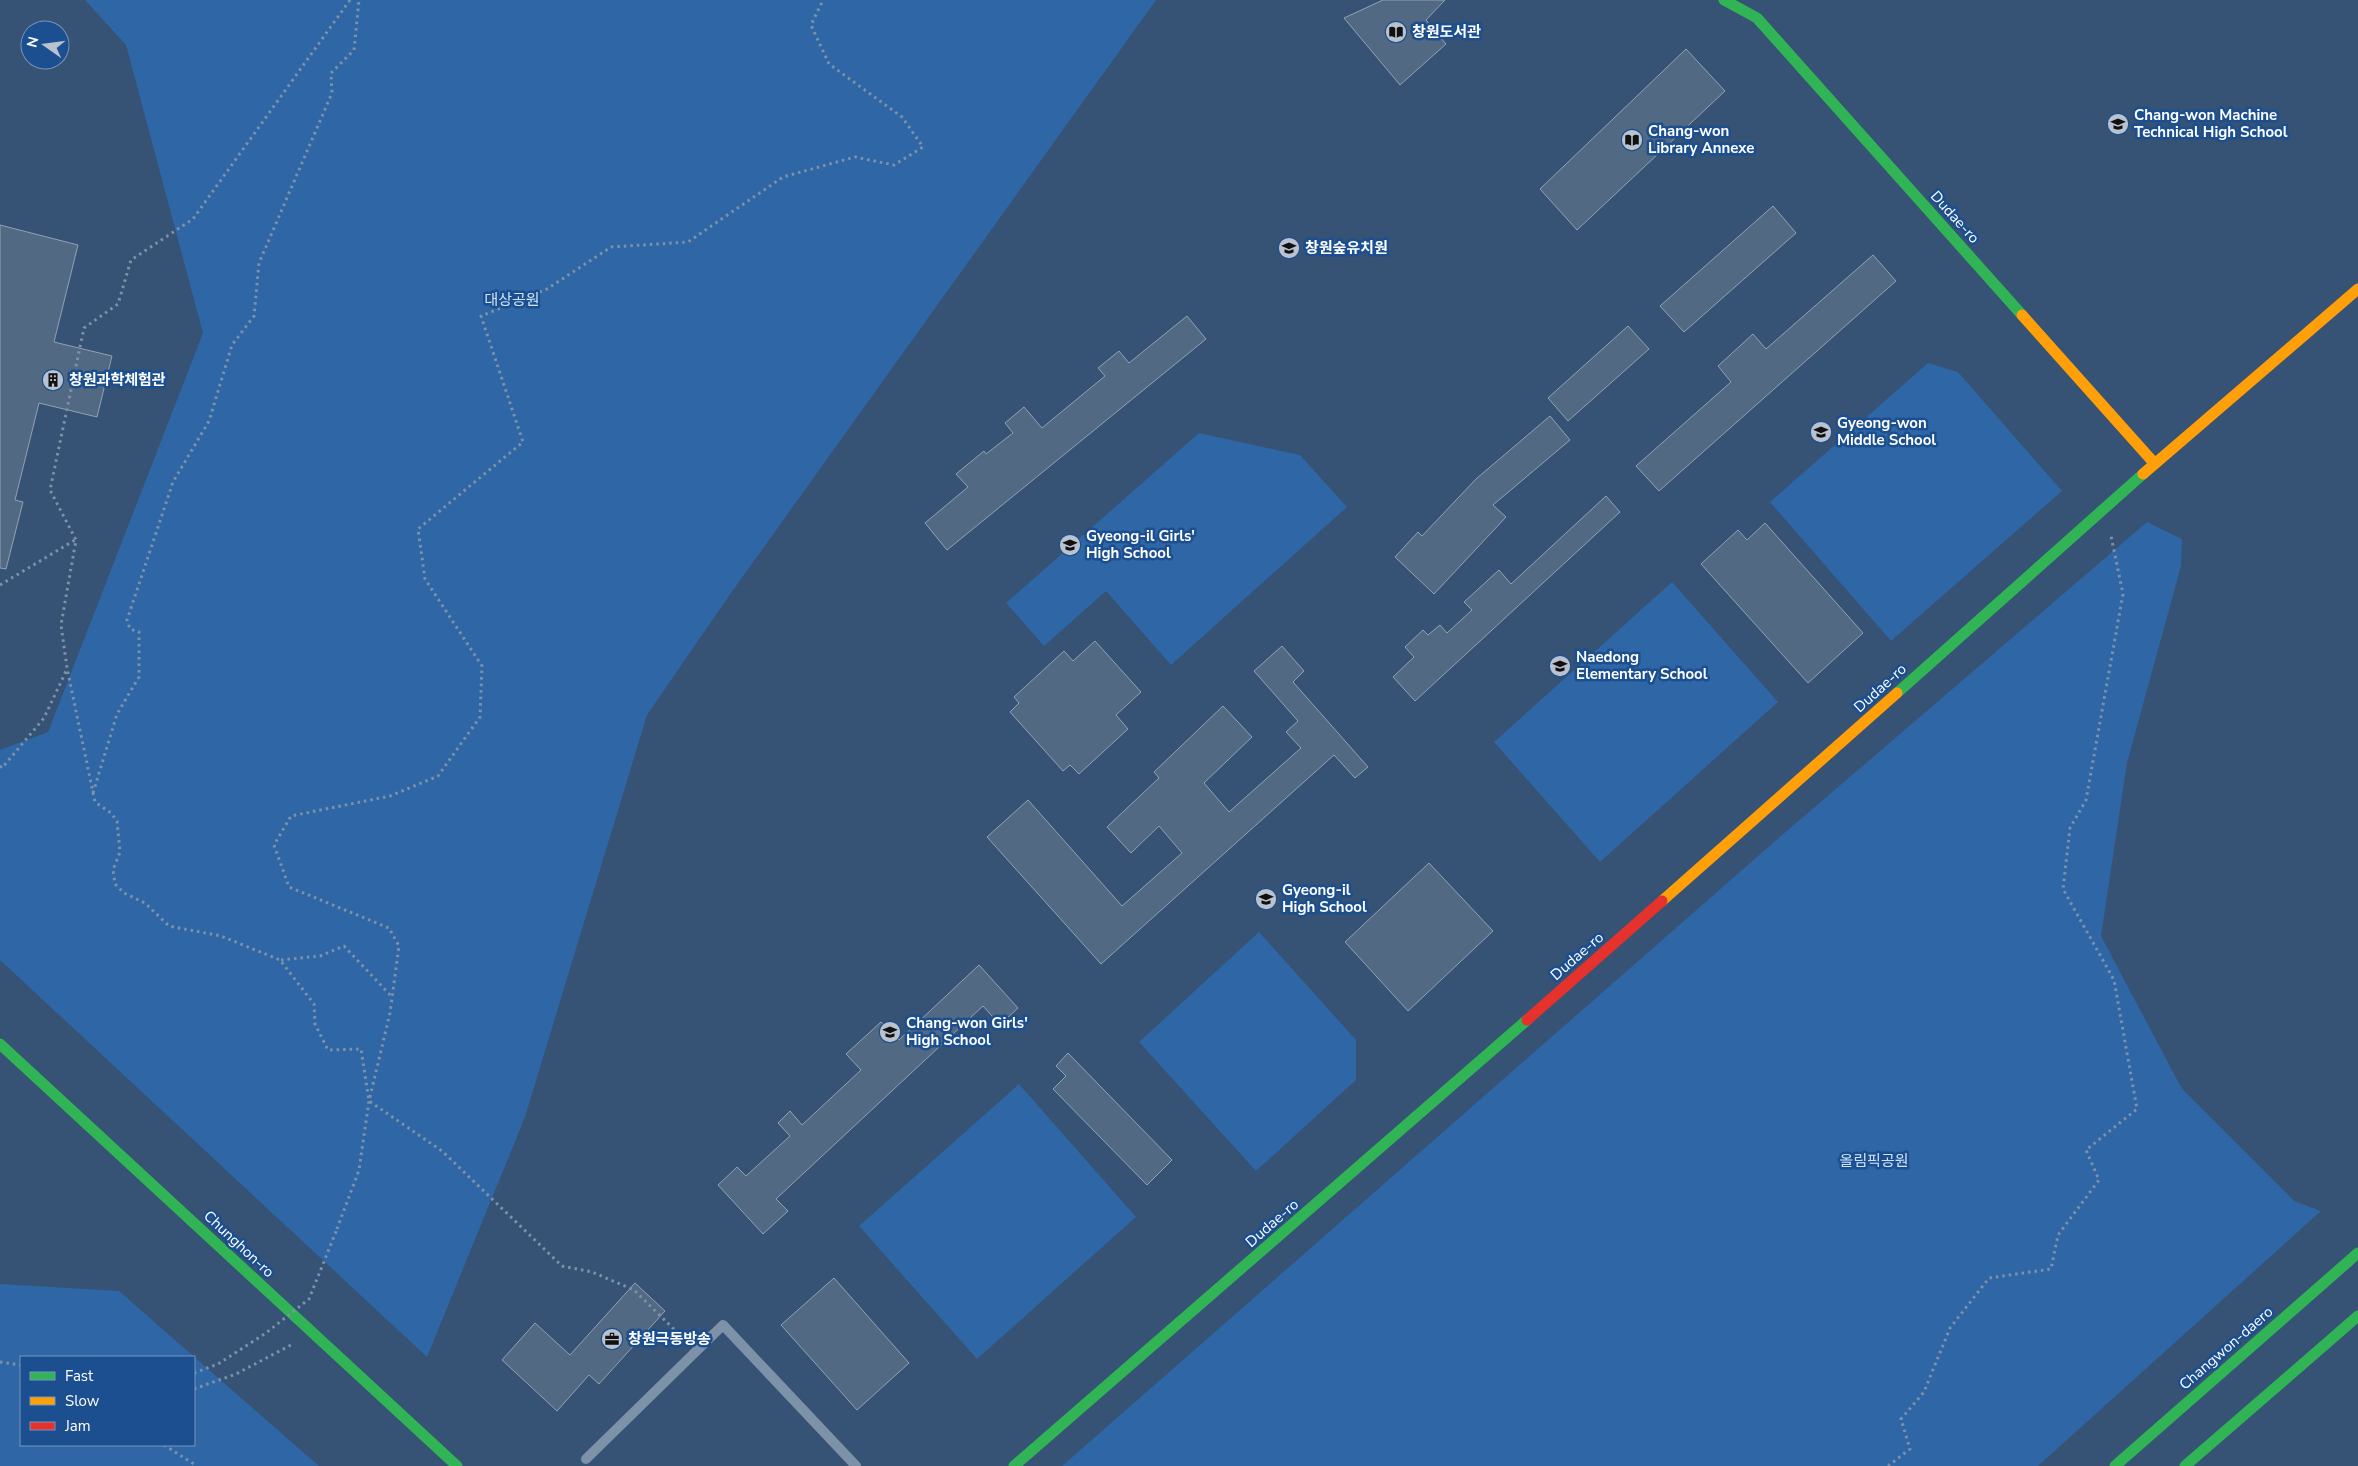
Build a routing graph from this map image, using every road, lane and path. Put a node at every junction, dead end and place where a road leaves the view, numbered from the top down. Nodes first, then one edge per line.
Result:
1 (350, 0) edge
2 (359, 0) edge
3 (822, 0) edge
4 (1724, 0) edge
5 (2358, 289) edge
6 (2155, 464) junction
7 (2105, 508) junction
8 (76, 540) junction
9 (0, 585) edge
10 (67, 668) junction
11 (0, 766) edge
12 (93, 794) junction
13 (280, 960) junction
14 (392, 997) junction
15 (0, 1044) edge
16 (369, 1101) junction
17 (2358, 1253) edge
18 (2358, 1316) edge
19 (314, 1333) junction
20 (696, 1351) junction
21 (0, 1362) edge
22 (20, 1365) edge
23 (195, 1373) edge
24 (195, 1389) edge
25 (166, 1446) edge
26 (586, 1459) dead end
27 (197, 1466) edge
28 (457, 1466) edge
29 (856, 1466) edge
30 (1014, 1466) edge
31 (1888, 1466) edge
32 (2115, 1466) edge
33 (2186, 1466) edge

1 - 8 path
2 - 12 path
3 - 14 path
4 - 6 street, Dudae-ro
5 - 6 street, Dudae-ro
6 - 7 street, Dudae-ro
7 - 30 street, Dudae-ro
7 - 31 path
8 - 9 path
8 - 10 path
10 - 11 path
10 - 12 path
12 - 13 path
13 - 14 path
13 - 16 path
14 - 16 path
15 - 19 street, Chunghon-ro
16 - 20 path
16 - 23 path, bridge
17 - 32 street, Changwon-daero
18 - 33 street
19 - 24 path
19 - 28 street, Chunghon-ro
20 - 26 lane
20 - 29 lane
21 - 22 path
25 - 27 path

